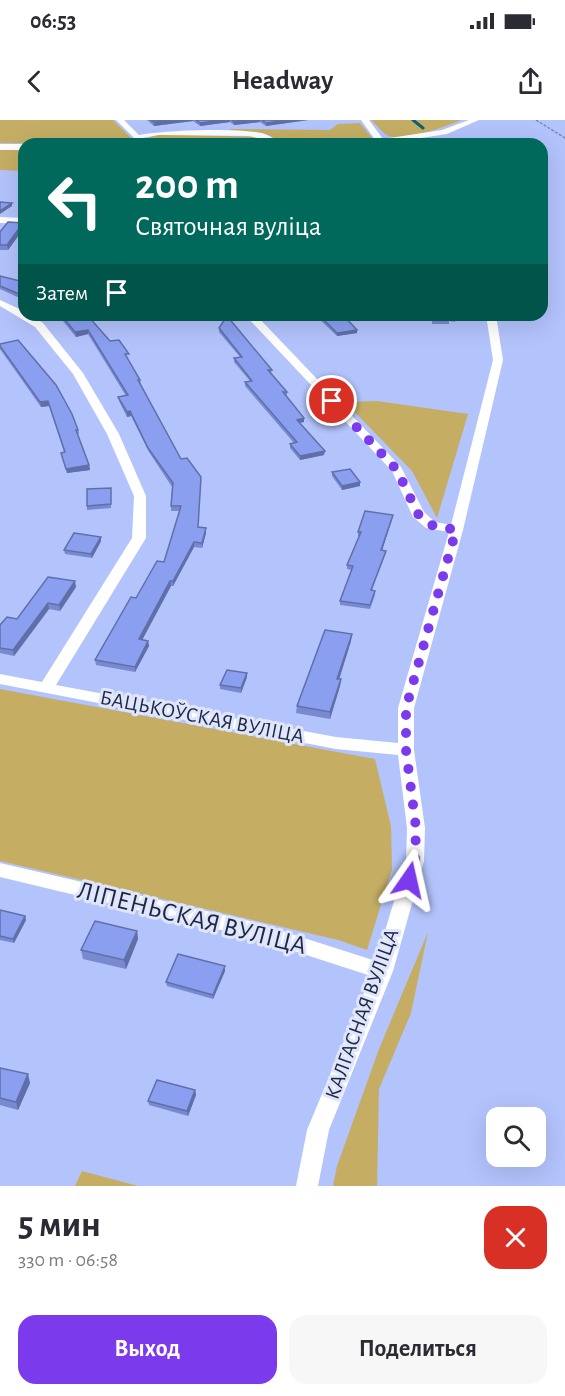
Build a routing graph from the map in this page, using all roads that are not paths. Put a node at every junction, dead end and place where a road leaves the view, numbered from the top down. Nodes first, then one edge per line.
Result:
1 (120, 120) edge
2 (365, 120) edge
3 (475, 120) edge
4 (138, 137) joint
5 (266, 138) edge
6 (378, 138) edge
7 (406, 138) edge
8 (0, 147) edge
9 (18, 147) edge
10 (0, 219) edge
11 (18, 220) edge
12 (0, 303) edge
13 (18, 312) edge
14 (32, 321) edge
15 (256, 321) edge
16 (492, 321) edge
17 (456, 530) junction
18 (0, 679) edge
19 (47, 687) junction
20 (406, 750) junction
21 (0, 870) edge
22 (382, 971) junction
23 (307, 1186) edge

1 - 4 street
2 - 6 street
3 - 7 street
4 - 5 street
8 - 9 street
10 - 11 street
12 - 13 street
14 - 19 street
15 - 17 street
16 - 17 street, КАЛГАСНАЯ ВУЛІЦА
17 - 20 street, КАЛГАСНАЯ ВУЛІЦА
18 - 19 street, БАЦЬКОЎСКАЯ ВУЛІЦА
19 - 20 street, БАЦЬКОЎСКАЯ ВУЛІЦА
20 - 22 street, КАЛГАСНАЯ ВУЛІЦА
21 - 22 street, ЛІПЕНЬСКАЯ ВУЛІЦА
22 - 23 street, КАЛГАСНАЯ ВУЛІЦА

